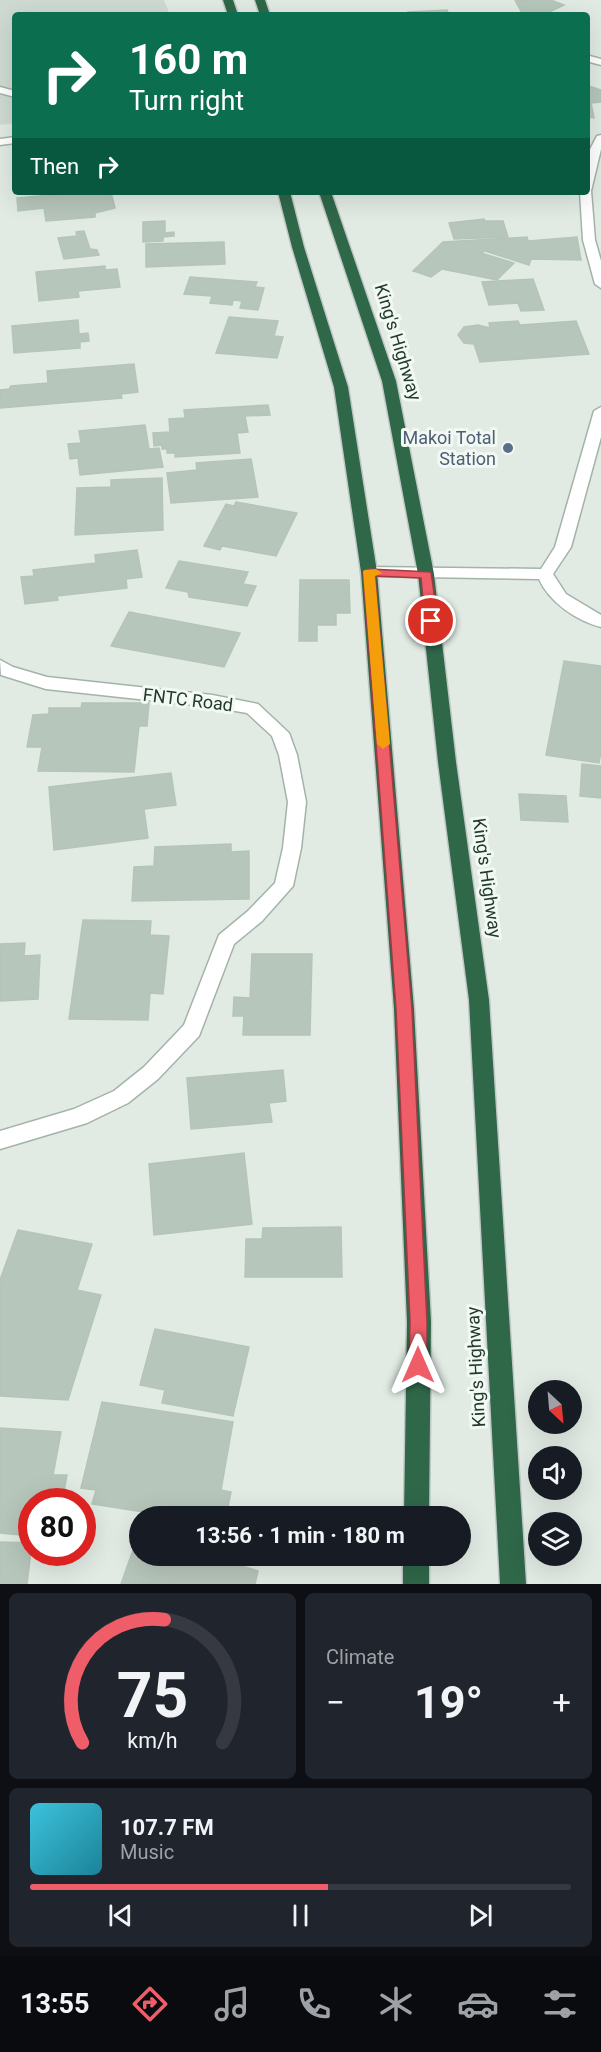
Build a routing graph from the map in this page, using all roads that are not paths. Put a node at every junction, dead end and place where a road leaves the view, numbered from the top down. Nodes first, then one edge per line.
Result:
1 (601, 138) edge
2 (590, 169) edge
3 (286, 195) edge
4 (326, 195) edge
5 (586, 195) edge
6 (601, 284) edge
7 (601, 411) edge
8 (369, 572) junction
9 (426, 574) junction
10 (545, 574) junction
11 (601, 622) edge
12 (0, 666) edge
13 (0, 1140) edge
14 (417, 1506) edge
15 (416, 1566) edge
16 (416, 1584) edge
17 (513, 1584) edge

1 - 2 street
3 - 8 highway
4 - 9 highway, King's Highway
5 - 6 street
7 - 10 street
8 - 9 street
8 - 14 highway
9 - 10 street
9 - 17 highway, King's Highway
10 - 11 street
12 - 13 street, FNTC Road
15 - 16 highway

